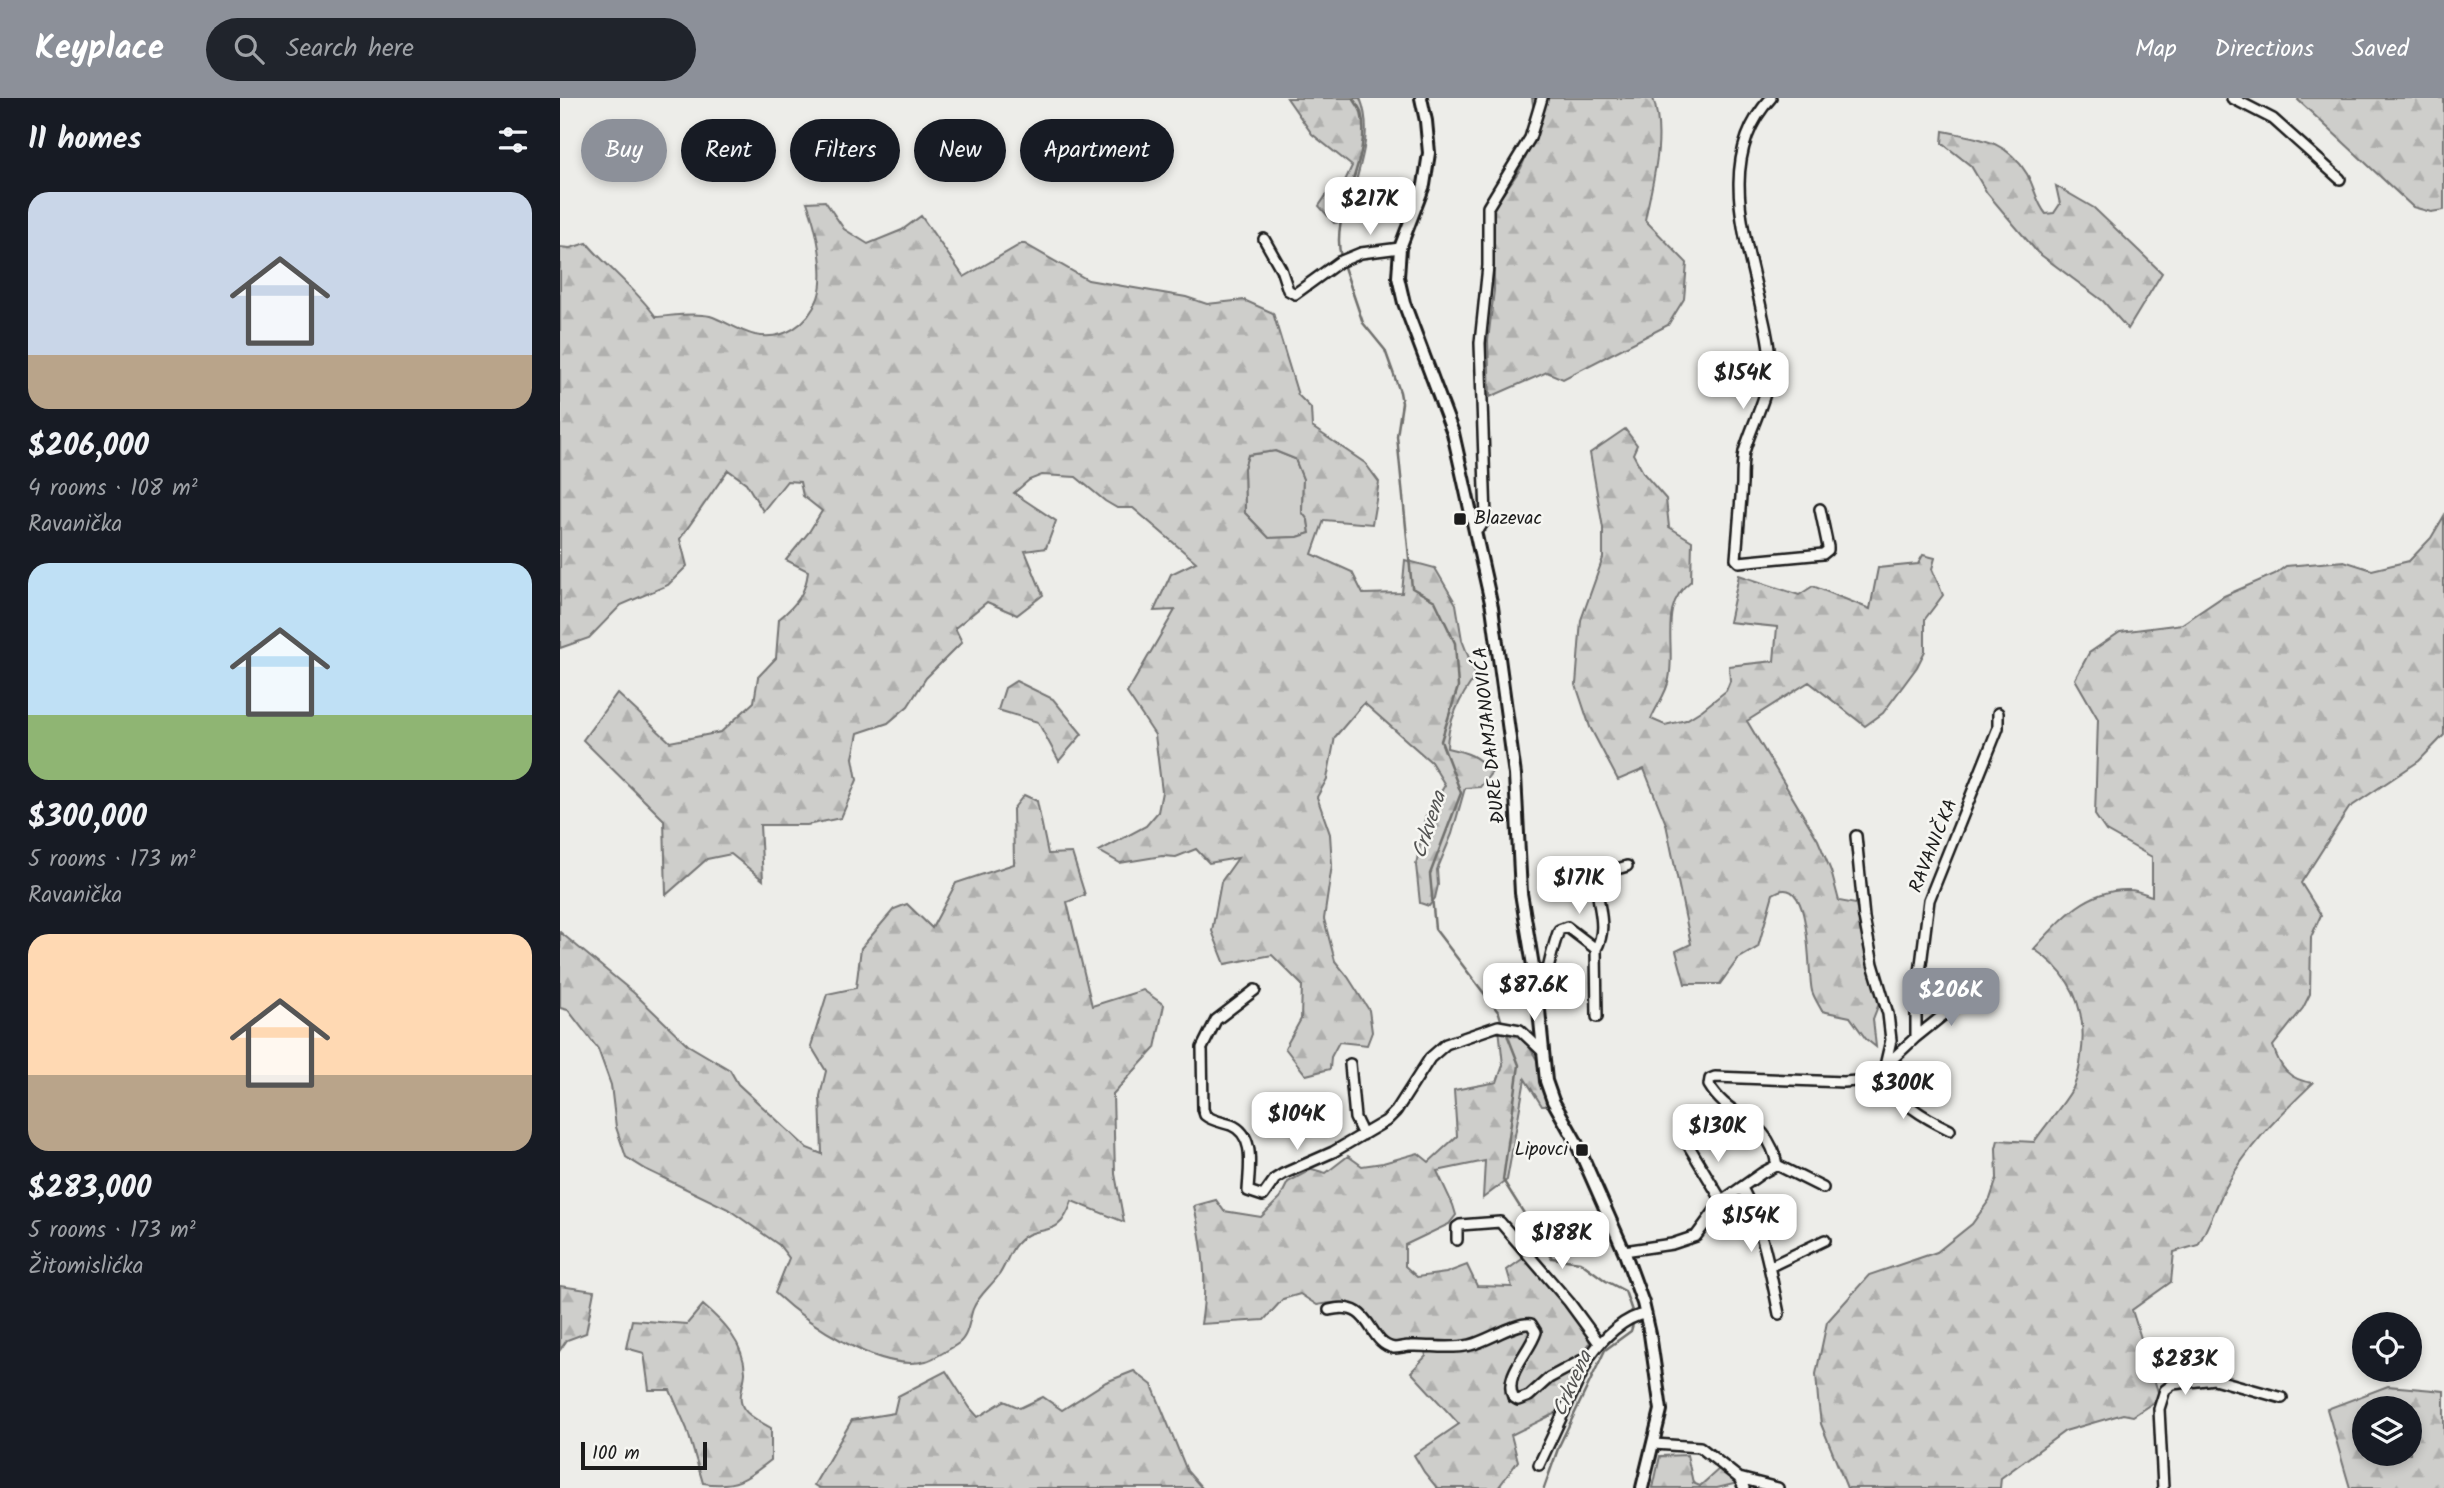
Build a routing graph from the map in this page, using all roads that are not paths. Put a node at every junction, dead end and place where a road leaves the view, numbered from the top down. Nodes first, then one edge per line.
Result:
1 (1421, 98) edge
2 (1542, 98) edge
3 (1771, 98) edge
4 (2232, 98) edge
5 (2340, 179) dead end
6 (1264, 239) dead end
7 (1400, 248) junction
8 (1820, 509) dead end
9 (1475, 530) junction
10 (1998, 713) dead end
11 (1856, 836) dead end
12 (1628, 866) dead end
13 (1595, 948) junction
14 (1255, 990) dead end
15 (1967, 996) dead end
16 (1538, 1002) junction
17 (1597, 1017) dead end
18 (1916, 1037) junction
19 (1541, 1050) junction
20 (1350, 1064) dead end
21 (1885, 1066) junction
22 (1881, 1079) junction
23 (1950, 1130) dead end
24 (1363, 1135) junction
25 (1687, 1143) dead end
26 (1777, 1165) junction
27 (1742, 1188) junction
28 (1823, 1188) dead end
29 (1722, 1201) junction
30 (1457, 1240) dead end
31 (1825, 1240) dead end
32 (1624, 1251) junction
33 (1769, 1267) junction
34 (1329, 1310) dead end
35 (1779, 1314) dead end
36 (1637, 1315) junction
37 (1599, 1343) junction
38 (1590, 1356) junction
39 (2282, 1398) dead end
40 (1654, 1444) junction
41 (1539, 1465) dead end
42 (1739, 1479) junction
43 (1642, 1488) edge
44 (1744, 1488) edge
45 (1778, 1488) edge
46 (2163, 1488) edge

1 - 7 main road, ĐURE DAMJANOVIĆA
2 - 9 street
3 - 8 street
4 - 5 street
6 - 7 street
7 - 9 main road, ĐURE DAMJANOVIĆA
9 - 16 main road, ĐURE DAMJANOVIĆA
10 - 18 street, RAVANIČKA
11 - 21 street
12 - 13 street
13 - 16 street
13 - 17 street
14 - 24 street
15 - 18 street
16 - 19 main road, ĐURE DAMJANOVIĆA
18 - 21 street
19 - 24 street
19 - 32 main road, ĐURE DAMJANOVIĆA
20 - 24 street
21 - 22 street
22 - 23 street
22 - 26 street
25 - 29 street
26 - 27 street
26 - 28 street
27 - 29 street
27 - 33 street
29 - 32 street
30 - 37 street
31 - 33 street
32 - 36 main road, ĐURE DAMJANOVIĆA
33 - 35 street
34 - 38 street
36 - 37 street
36 - 40 main road, ĐURE DAMJANOVIĆA
37 - 38 street
38 - 41 street
39 - 46 street
40 - 42 street
40 - 43 main road, ĐURE DAMJANOVIĆA
42 - 44 street
42 - 45 street

